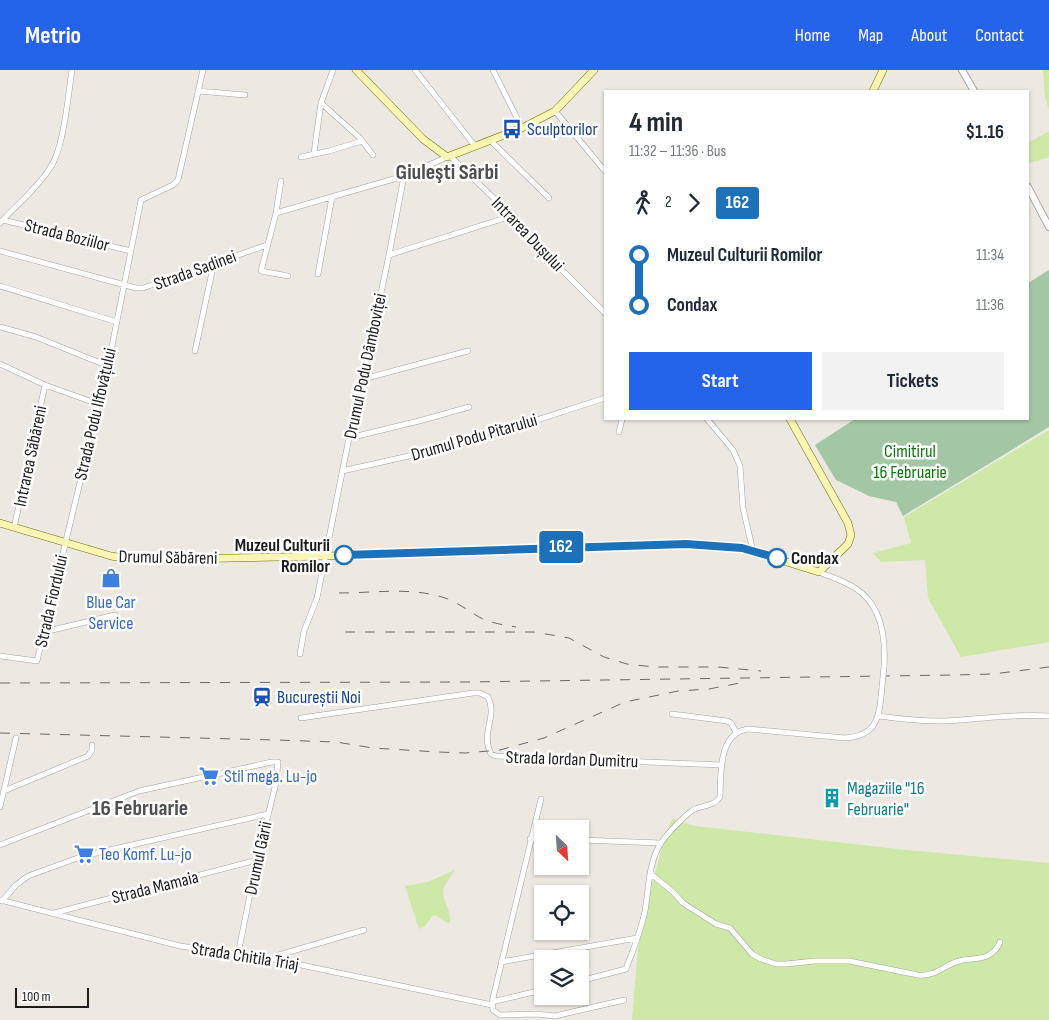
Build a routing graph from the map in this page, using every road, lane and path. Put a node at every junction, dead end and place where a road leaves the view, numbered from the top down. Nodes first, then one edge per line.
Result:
1 (72, 70) edge
2 (203, 70) edge
3 (332, 70) edge
4 (356, 70) edge
5 (415, 70) edge
6 (493, 70) edge
7 (594, 70) edge
8 (883, 70) edge
9 (962, 70) edge
10 (873, 90) edge
11 (973, 90) edge
12 (198, 91) junction
13 (245, 94) dead end
14 (322, 103) junction
15 (554, 111) junction
16 (522, 128) junction
17 (490, 140) junction
18 (362, 141) junction
19 (475, 146) junction
20 (314, 153) junction
21 (373, 155) dead end
22 (301, 157) dead end
23 (449, 157) junction
24 (604, 170) edge
25 (404, 176) junction
26 (281, 181) dead end
27 (1029, 188) edge
28 (332, 197) junction
29 (549, 198) dead end
30 (276, 213) junction
31 (511, 216) junction
32 (1, 221) edge
33 (1049, 227) edge
34 (267, 244) junction
35 (0, 251) edge
36 (132, 251) junction
37 (389, 255) junction
38 (214, 263) junction
39 (318, 274) dead end
40 (288, 276) dead end
41 (125, 285) junction
42 (0, 286) edge
43 (604, 312) edge
44 (117, 322) junction
45 (0, 327) edge
46 (195, 350) dead end
47 (468, 351) dead end
48 (0, 364) edge
49 (108, 366) junction
50 (363, 379) junction
51 (45, 385) junction
52 (604, 398) edge
53 (98, 404) junction
54 (469, 407) dead end
55 (622, 420) edge
56 (708, 420) edge
57 (791, 420) edge
58 (619, 432) dead end
59 (349, 438) junction
60 (342, 471) junction
61 (0, 523) edge
62 (14, 528) junction
63 (64, 542) junction
64 (755, 551) junction
65 (326, 556) junction
66 (820, 572) junction
67 (115, 615) dead end
68 (44, 632) junction
69 (300, 654) dead end
70 (0, 656) edge
71 (672, 714) dead end
72 (879, 716) junction
73 (1049, 716) edge
74 (301, 718) dead end
75 (736, 732) junction
76 (16, 738) dead end
77 (92, 745) dead end
78 (722, 765) junction
79 (4, 791) junction
80 (541, 799) dead end
81 (0, 807) edge
82 (268, 814) junction
83 (530, 839) junction
84 (534, 839) edge
85 (589, 840) edge
86 (661, 843) junction
87 (0, 845) edge
88 (257, 860) junction
89 (650, 874) junction
90 (1, 901) edge
91 (52, 913) junction
92 (364, 930) dead end
93 (637, 938) junction
94 (1000, 942) dead end
95 (238, 954) junction
96 (278, 960) junction
97 (501, 962) junction
98 (589, 979) edge
99 (534, 992) edge
100 (624, 1000) dead end
101 (492, 1004) junction

1 - 32 street
2 - 12 street
3 - 14 street
4 - 23 main road
5 - 19 street
6 - 16 street
7 - 15 main road
8 - 10 main road
9 - 11 street
12 - 13 street
12 - 36 street, Strada Podu Ilfovățului
14 - 18 street
14 - 20 street
15 - 16 main road
15 - 24 street
16 - 17 main road
17 - 19 main road
17 - 29 street
18 - 20 street
18 - 21 street
19 - 23 main road
20 - 22 street
23 - 25 street
23 - 31 street, Intrarea Dușului
25 - 28 street
25 - 37 street, Drumul Podu Dâmboviței
26 - 30 street
27 - 33 street
28 - 30 street
28 - 39 street
30 - 34 street
31 - 37 street
31 - 43 street, Intrarea Dușului
32 - 36 street, Strada Boziilor
34 - 38 street, Strada Sadinei
34 - 40 street
35 - 41 street, Strada Sadinei
36 - 41 street, Strada Podu Ilfovățului
37 - 50 street, Drumul Podu Dâmboviței
38 - 41 street, Strada Sadinei
38 - 46 street
41 - 44 street, Strada Podu Ilfovățului
42 - 44 street
44 - 49 street, Strada Podu Ilfovățului
45 - 49 street
47 - 50 street
48 - 51 street
49 - 53 street, Strada Podu Ilfovățului
50 - 59 street, Drumul Podu Dâmboviței
51 - 53 street
51 - 62 street, Intrarea Săbăreni
52 - 60 street, Drumul Podu Pitarului
53 - 63 street, Strada Podu Ilfovățului
54 - 59 street
55 - 58 street
56 - 64 street
57 - 66 main road
59 - 60 street, Drumul Podu Dâmboviței
60 - 65 street, Drumul Podu Dâmboviței
61 - 62 main road, Drumul Săbăreni
62 - 63 main road, Drumul Săbăreni
63 - 65 main road, Drumul Săbăreni
63 - 68 street, Strada Fiordului
64 - 65 main road, Drumul Săbăreni
64 - 66 main road, Drumul Săbăreni
65 - 69 street
66 - 72 street, Drumul Săbăreni, bridge
67 - 68 street
68 - 70 street, Strada Fiordului
71 - 75 street
72 - 73 street
72 - 75 street
74 - 78 street, Strada Iordan Dumitru
75 - 78 street
76 - 79 street
77 - 79 street
78 - 86 street
79 - 81 street
80 - 83 street
82 - 87 street, Drumul Gării
82 - 88 street, Drumul Gării
82 - 90 street
83 - 84 street
83 - 97 street
85 - 86 street
86 - 89 street
88 - 91 street, Strada Mamaia
88 - 95 street, Drumul Gării
89 - 93 street
89 - 94 street
90 - 91 street, Strada Chitila Triaj
91 - 95 street, Strada Chitila Triaj
92 - 96 street
93 - 97 street
93 - 98 street
95 - 96 street, Strada Chitila Triaj
96 - 101 street, Strada Chitila Triaj
97 - 101 street
99 - 101 street
100 - 101 street

